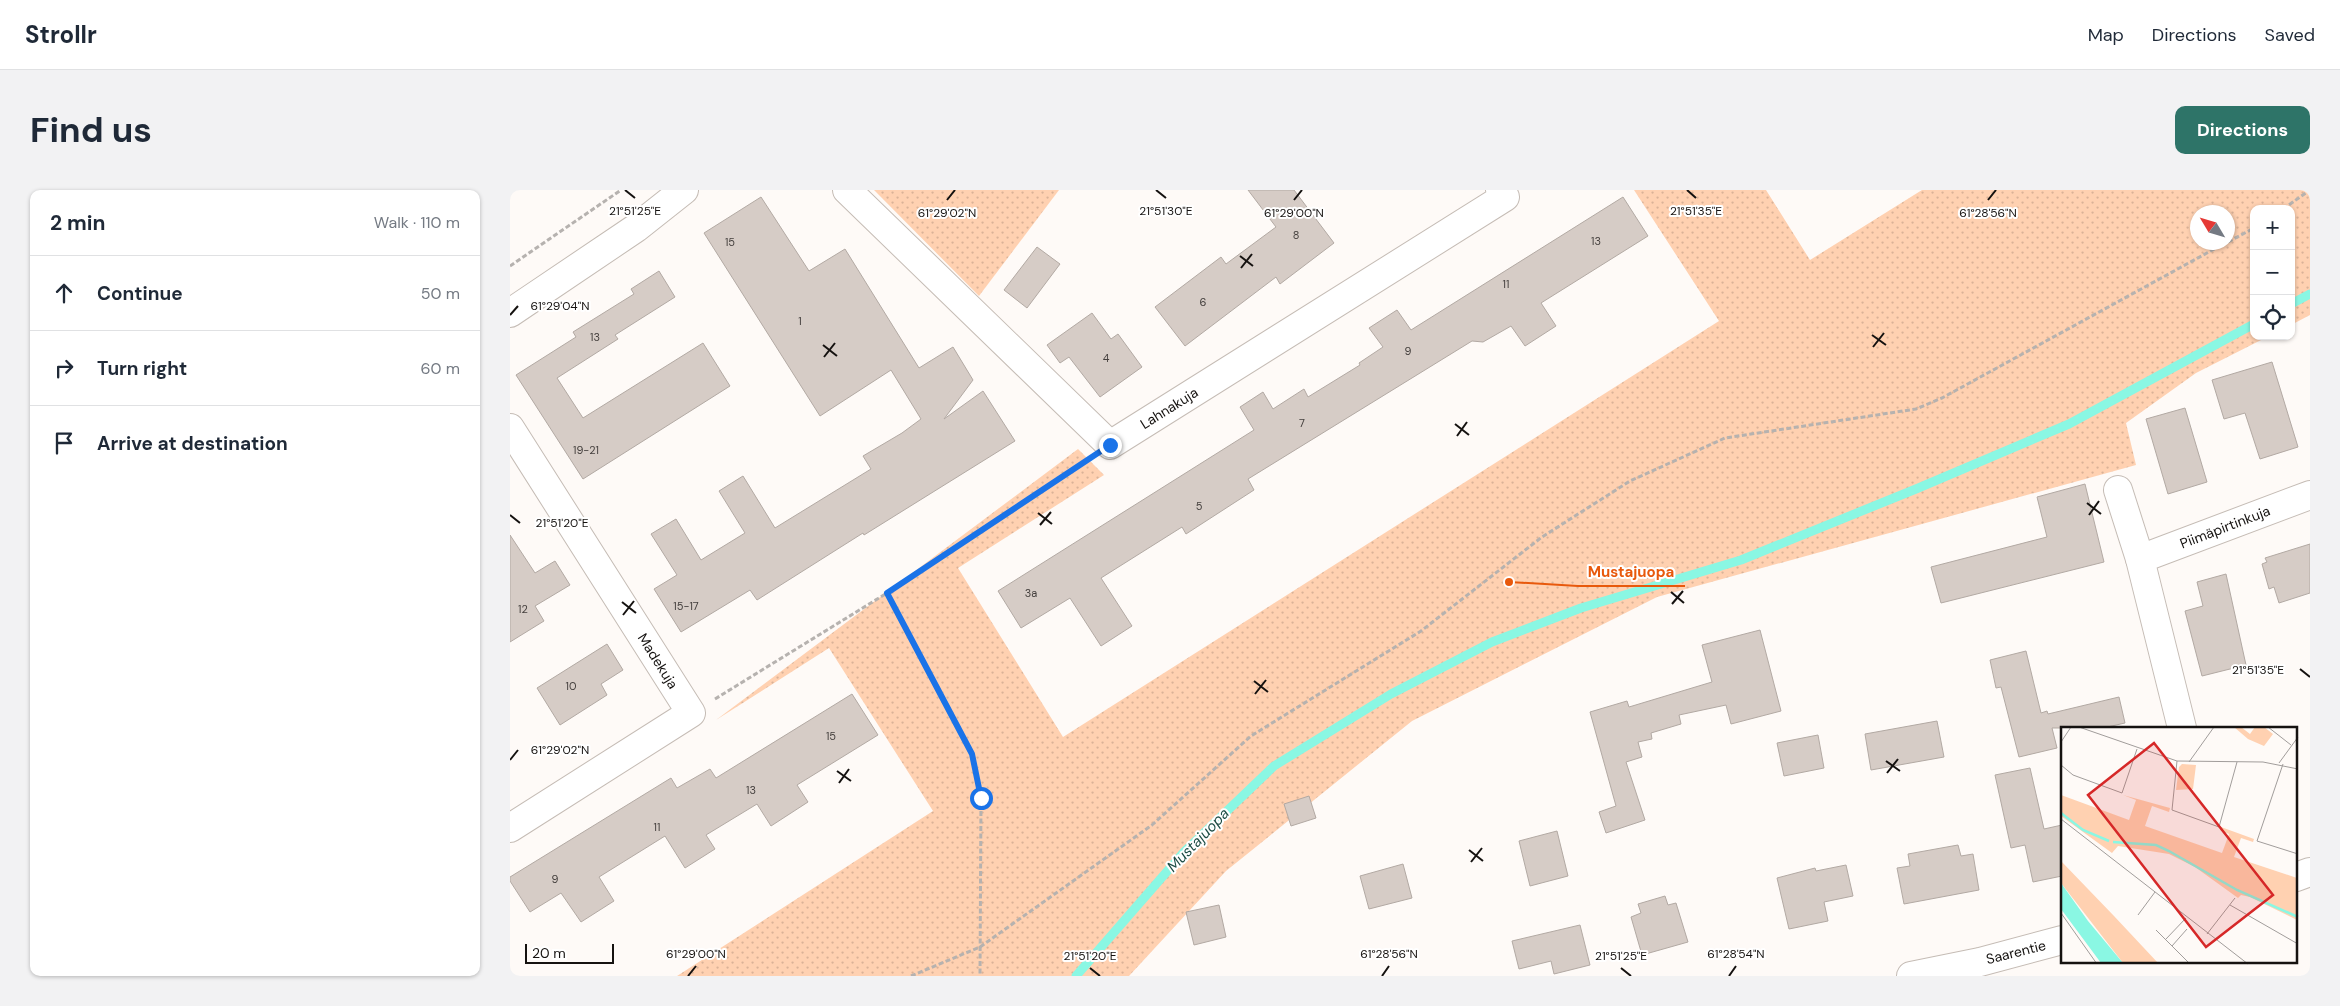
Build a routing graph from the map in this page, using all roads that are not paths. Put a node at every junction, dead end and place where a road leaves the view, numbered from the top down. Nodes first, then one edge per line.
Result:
1 (684, 190) edge
2 (847, 190) edge
3 (1500, 190) edge
4 (510, 313) edge
5 (510, 428) edge
6 (2118, 490) dead end
7 (2310, 495) edge
8 (2140, 559) junction
9 (2182, 727) edge
10 (510, 828) edge
11 (2310, 872) edge
12 (2298, 876) edge
13 (2061, 940) edge
14 (1981, 969) edge
15 (1911, 976) edge

1 - 4 street
2 - 3 street, Lahnakuja
5 - 10 street, Madekuja
6 - 8 street
7 - 8 street, Piimäpirtinkuja
8 - 9 street
11 - 12 street
13 - 14 street, Saarentie
14 - 15 street, Saarentie

